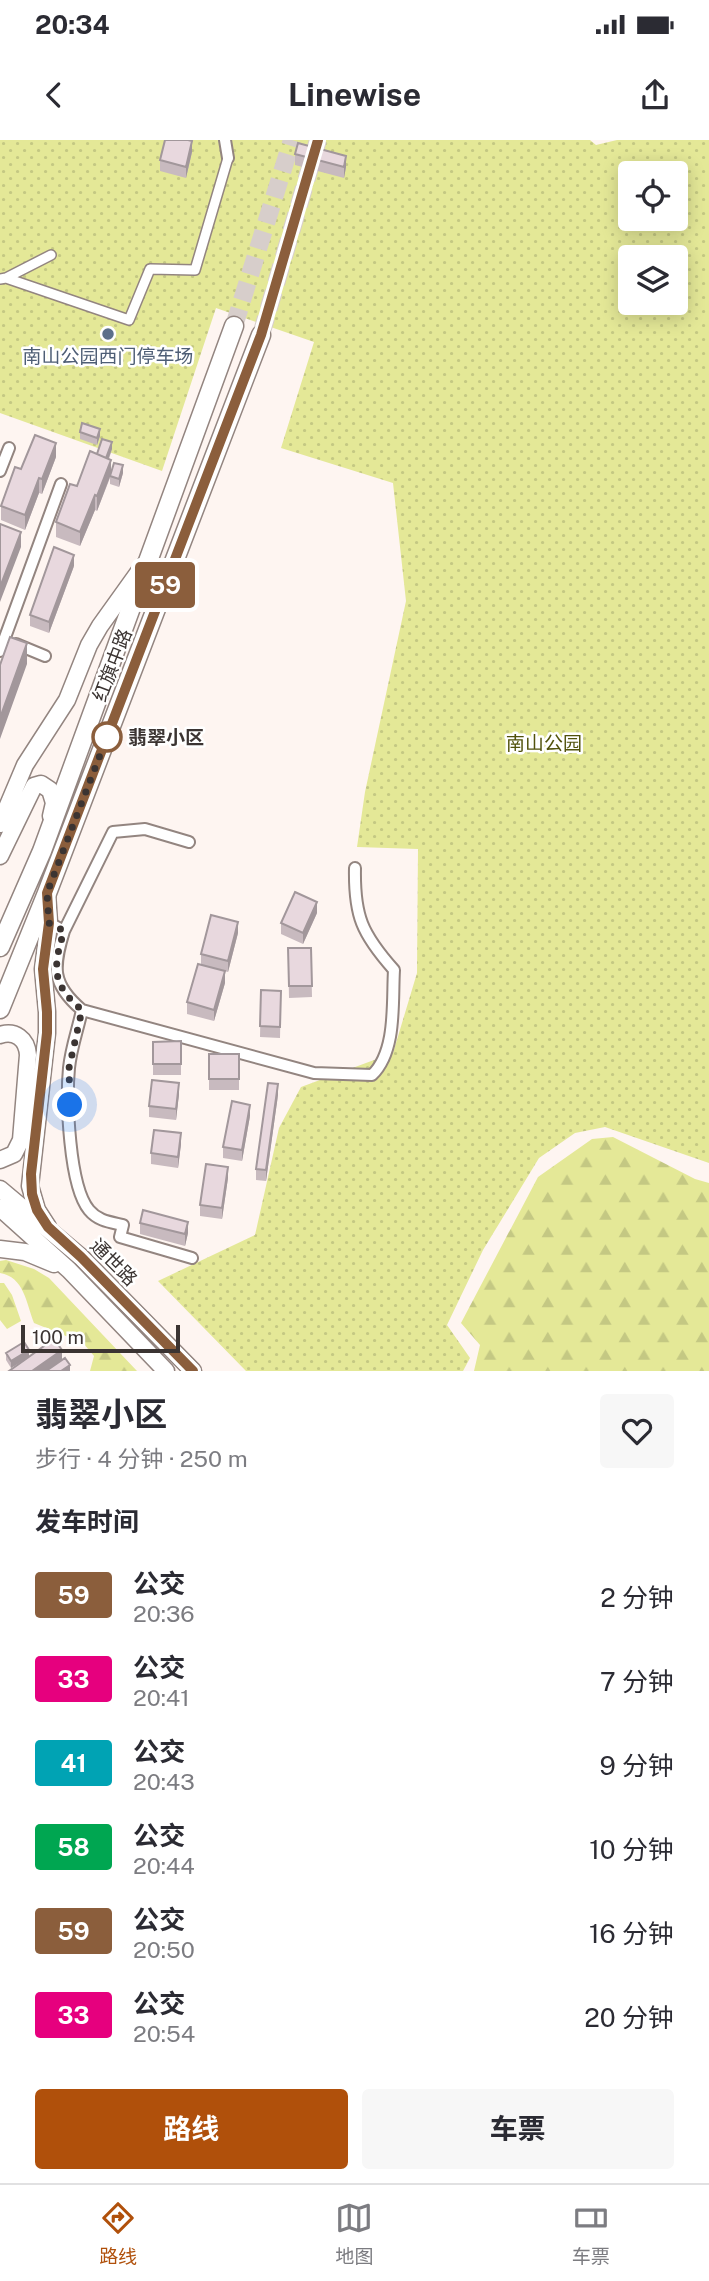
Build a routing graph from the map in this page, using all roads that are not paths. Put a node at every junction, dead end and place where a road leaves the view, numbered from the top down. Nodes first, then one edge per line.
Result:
1 (225, 140) edge
2 (228, 158) joint
3 (51, 255) dead end
4 (3, 278) edge
5 (234, 326) tunnel mouth
6 (261, 335) tunnel mouth
7 (9, 448) dead end
8 (0, 471) edge
9 (61, 484) dead end
10 (151, 555) junction
11 (1, 643) edge
12 (45, 656) dead end
13 (0, 824) edge
14 (190, 842) dead end
15 (41, 851) junction
16 (0, 856) edge
17 (355, 868) dead end
18 (47, 893) junction
19 (49, 923) junction
20 (64, 931) junction
21 (0, 947) edge
22 (0, 1009) edge
23 (82, 1010) junction
24 (0, 1035) edge
25 (0, 1160) edge
26 (0, 1189) edge
27 (0, 1208) edge
28 (48, 1227) junction
29 (0, 1249) edge
30 (192, 1258) dead end
31 (69, 1270) junction
32 (166, 1371) edge
33 (193, 1371) edge

1 - 2 street
2 - 4 street
3 - 4 street
5 - 10 main road, 红旗中路
6 - 18 main road, 红旗中路
7 - 8 street
9 - 11 street
10 - 13 main road
10 - 15 main road, 红旗中路
11 - 12 street
14 - 20 street
15 - 16 main road
15 - 21 main road, 红旗中路
17 - 23 street
18 - 19 main road
18 - 22 main road, 红旗中路
19 - 20 street
19 - 28 main road
20 - 23 street
23 - 30 street
24 - 25 main road
26 - 28 main road, 通世路
27 - 31 main road, 通世路
28 - 33 main road, 通世路
29 - 31 main road
31 - 32 main road, 通世路

